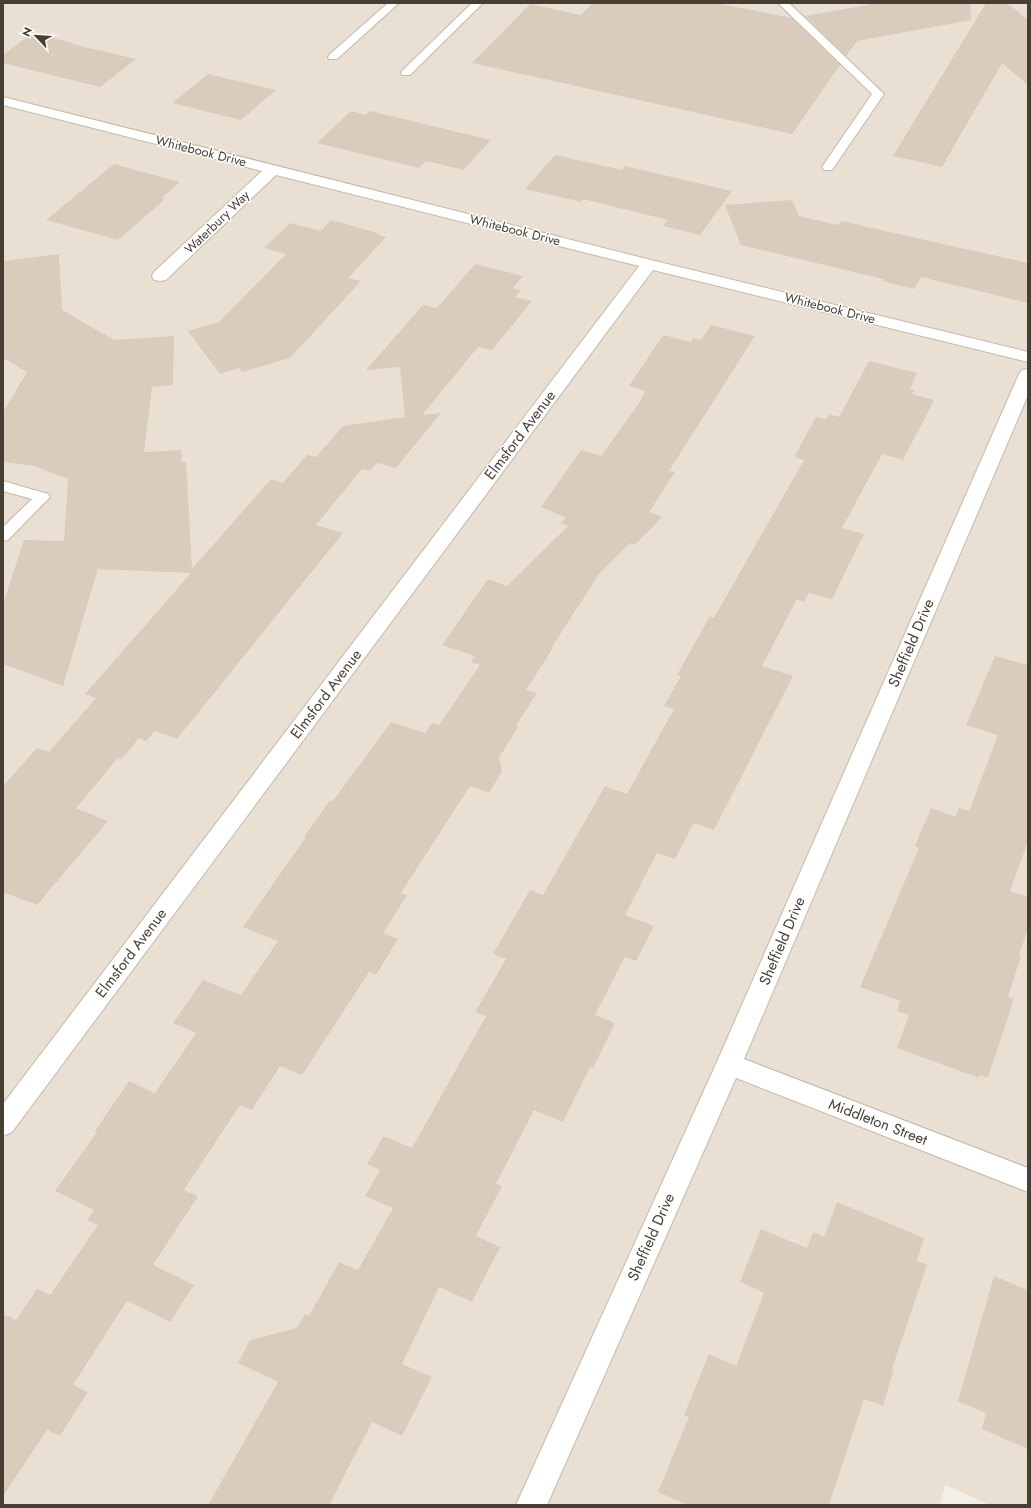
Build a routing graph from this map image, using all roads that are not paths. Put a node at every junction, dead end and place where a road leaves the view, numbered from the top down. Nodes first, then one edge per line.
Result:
1 (394, 3) edge
2 (478, 3) edge
3 (783, 3) edge
4 (333, 58) dead end
5 (406, 74) dead end
6 (3, 101) edge
7 (828, 167) dead end
8 (273, 169) junction
9 (649, 264) junction
10 (160, 276) dead end
11 (1028, 357) edge
12 (1028, 374) edge
13 (3, 486) edge
14 (3, 536) edge
15 (729, 1064) junction
16 (3, 1124) edge
17 (1028, 1180) edge
18 (531, 1505) edge

1 - 4 lane
2 - 5 lane
3 - 7 lane
6 - 8 street, Whitebook Drive
8 - 9 street, Whitebook Drive
8 - 10 street, Waterbury Way
9 - 11 street, Whitebook Drive
9 - 16 street, Elmsford Avenue
12 - 15 street, Sheffield Drive
13 - 14 lane
15 - 17 street, Middleton Street
15 - 18 street, Sheffield Drive

